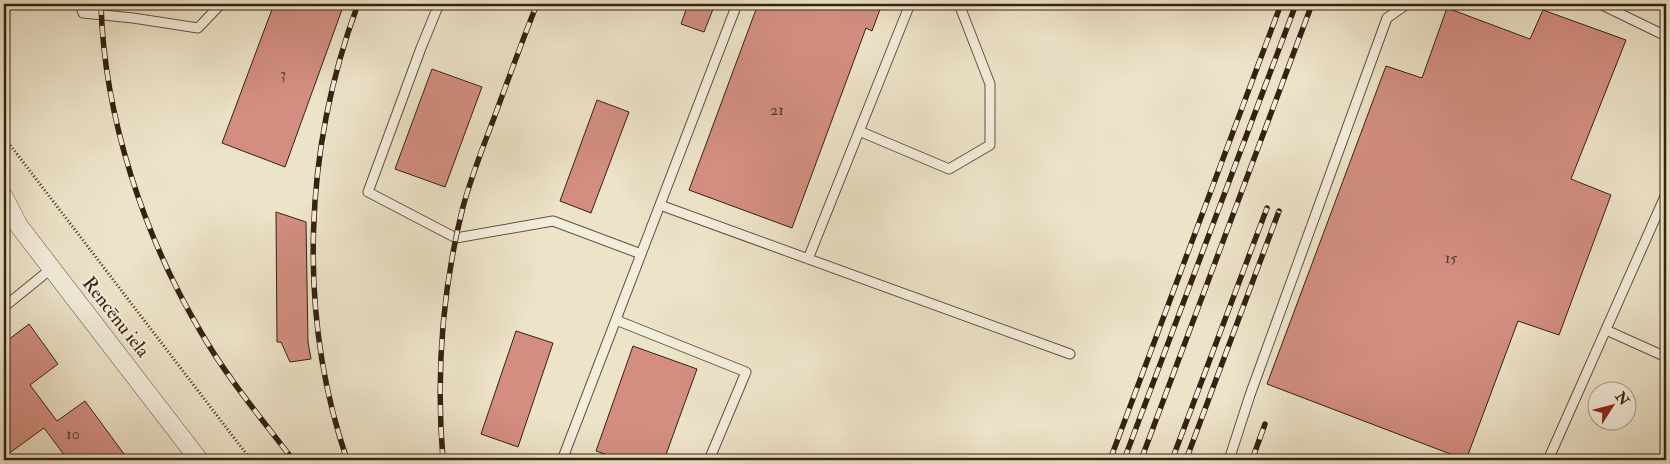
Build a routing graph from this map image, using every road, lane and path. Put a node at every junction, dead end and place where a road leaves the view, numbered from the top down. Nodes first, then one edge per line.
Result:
1 (80, 4) edge
2 (221, 4) edge
3 (439, 4) edge
4 (737, 4) edge
5 (910, 4) edge
6 (960, 4) edge
7 (1407, 4) edge
8 (1600, 4) edge
9 (1666, 36) edge
10 (859, 132) junction
11 (4, 137) edge
12 (1666, 194) edge
13 (4, 197) edge
14 (660, 205) junction
15 (641, 254) junction
16 (808, 259) junction
17 (52, 268) junction
18 (4, 307) edge
19 (616, 320) junction
20 (1606, 330) junction
21 (1070, 354) dead end
22 (1666, 357) edge
23 (199, 460) edge
24 (250, 460) edge
25 (571, 460) edge
26 (710, 460) edge
27 (1229, 460) edge
28 (1548, 460) edge

1 - 2 lane
3 - 15 lane
4 - 14 lane
5 - 10 lane
6 - 10 lane
7 - 27 lane
8 - 9 lane
10 - 16 lane
11 - 24 path
12 - 20 lane
13 - 17 street, Rencēnu iela
14 - 15 lane
14 - 16 lane
15 - 19 lane
16 - 21 lane
17 - 18 lane
17 - 23 street, Rencēnu iela
19 - 25 lane
19 - 26 lane
20 - 22 lane
20 - 28 lane

